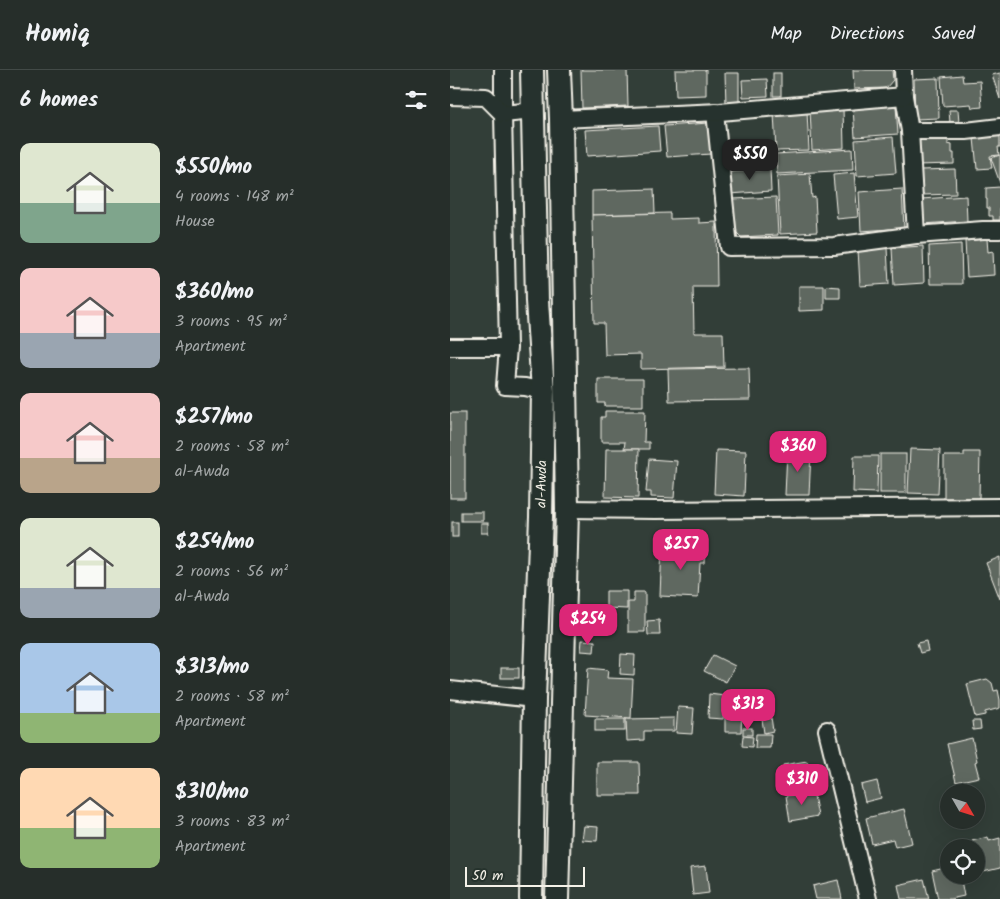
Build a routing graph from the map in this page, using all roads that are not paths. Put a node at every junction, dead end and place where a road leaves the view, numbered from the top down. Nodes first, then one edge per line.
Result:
1 (503, 70) edge
2 (532, 70) edge
3 (559, 70) edge
4 (903, 70) edge
5 (450, 96) edge
6 (904, 96) junction
7 (534, 111) junction
8 (715, 112) junction
9 (503, 114) junction
10 (561, 119) junction
11 (1000, 127) edge
12 (910, 130) junction
13 (1000, 230) edge
14 (916, 235) junction
15 (450, 347) edge
16 (508, 347) junction
17 (543, 392) junction
18 (1000, 507) edge
19 (567, 509) junction
20 (450, 690) edge
21 (534, 699) junction
22 (826, 730) dead end
23 (531, 899) edge
24 (557, 899) edge
25 (868, 899) edge

1 - 9 street
2 - 7 main road, al-Awda
3 - 10 main road, al-Awda
4 - 6 street
5 - 9 street
6 - 8 street
6 - 12 street
7 - 9 street
7 - 17 main road, al-Awda
8 - 10 street
8 - 14 street
9 - 16 street
10 - 19 main road, al-Awda
11 - 12 street
12 - 14 street
13 - 14 street
15 - 16 street
16 - 17 street
17 - 21 main road, al-Awda
18 - 19 street
19 - 24 main road, al-Awda
20 - 21 street
21 - 23 main road, al-Awda
22 - 25 street

